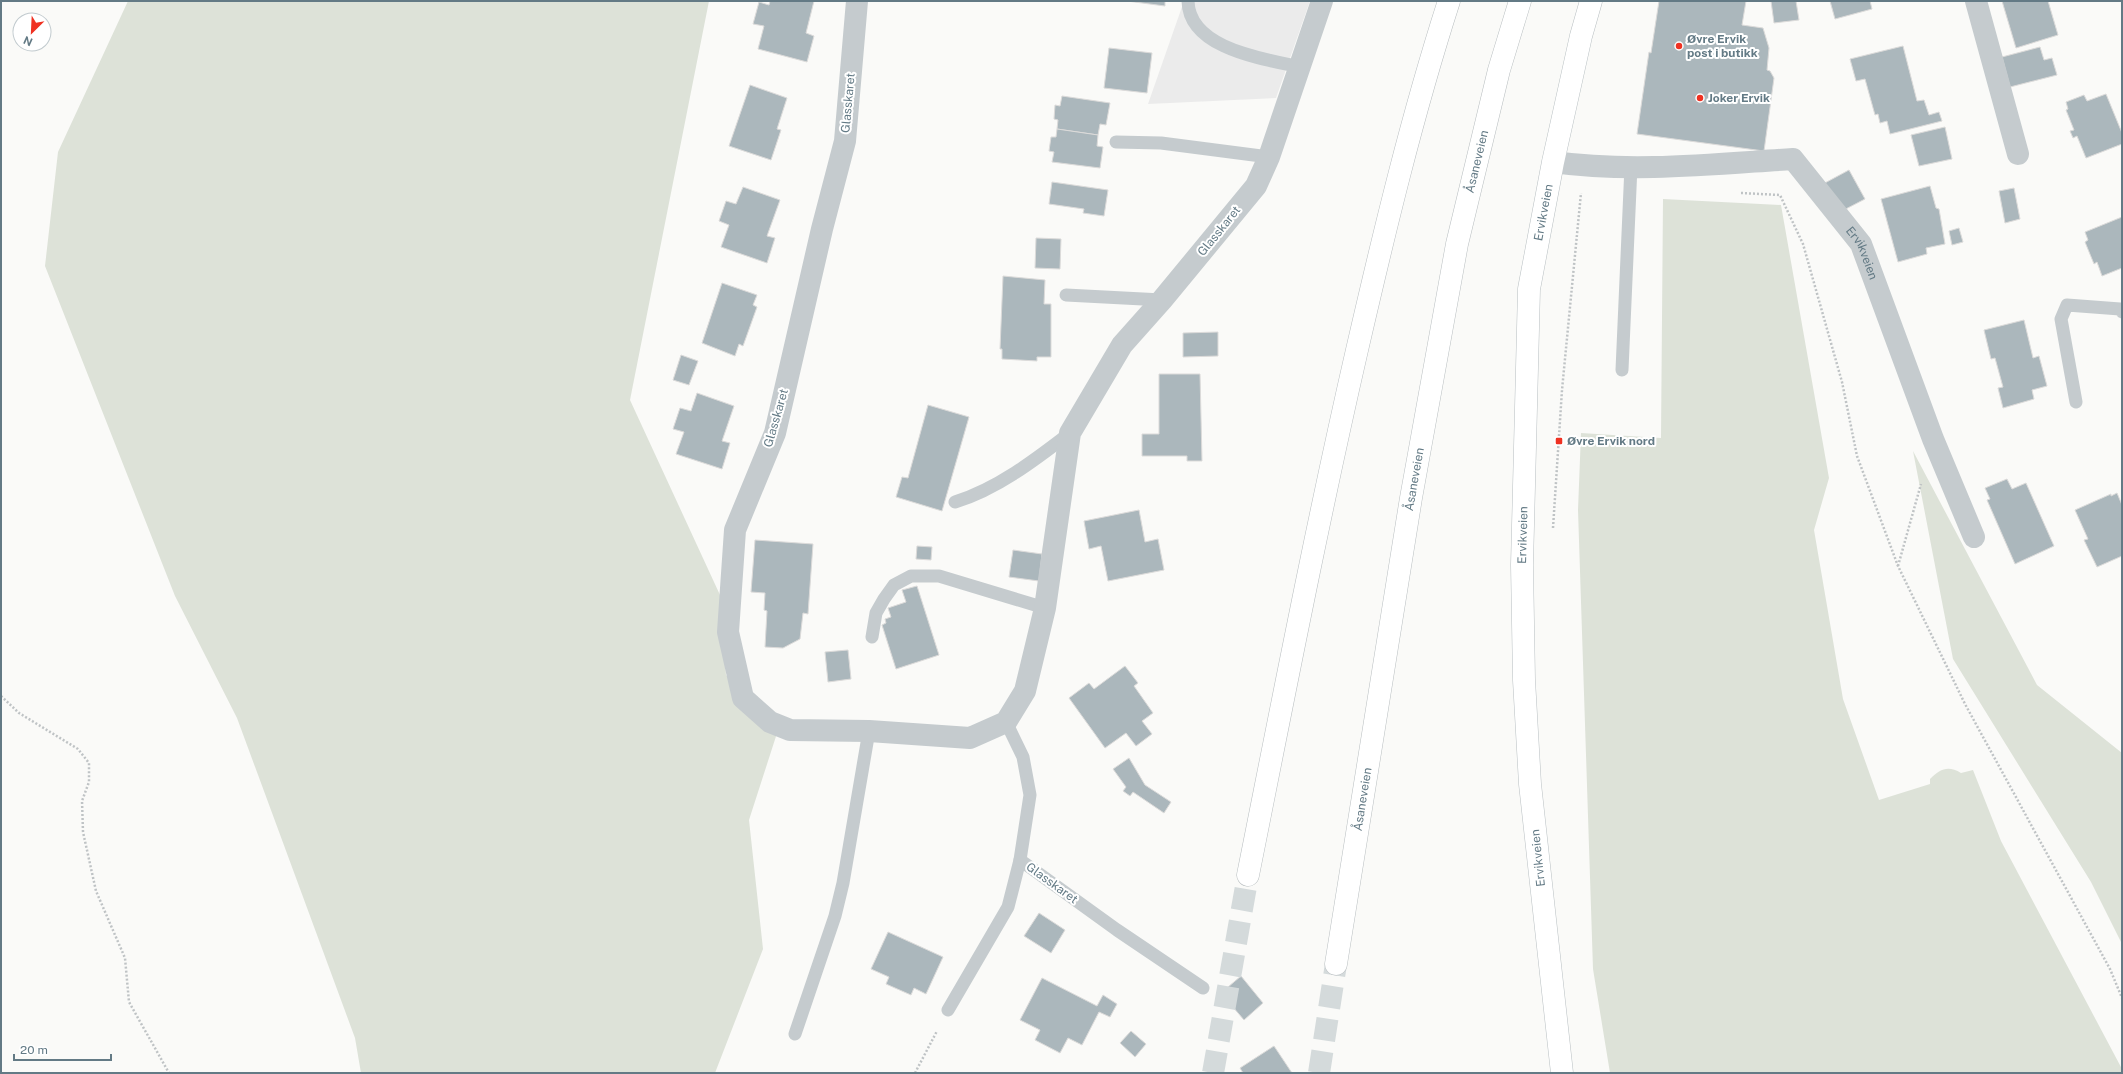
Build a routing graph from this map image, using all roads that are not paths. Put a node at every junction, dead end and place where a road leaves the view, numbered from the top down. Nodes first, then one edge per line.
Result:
1 (857, 1) edge
2 (1188, 1) edge
3 (1322, 1) edge
4 (1449, 1) edge
5 (1520, 1) edge
6 (1591, 1) edge
7 (1976, 1) edge
8 (1300, 67) junction
9 (1116, 142) dead end
10 (2018, 154) dead end
11 (1269, 157) junction
12 (1553, 162) junction
13 (1631, 166) junction
14 (1066, 295) dead end
15 (1162, 300) junction
16 (2122, 312) edge
17 (1622, 370) dead end
18 (2076, 402) dead end
19 (1070, 433) junction
20 (955, 502) dead end
21 (1974, 537) dead end
22 (1045, 608) junction
23 (872, 637) dead end
24 (1006, 722) junction
25 (869, 731) junction
26 (1020, 860) junction
27 (1248, 875) tunnel mouth
28 (1336, 964) tunnel mouth
29 (1203, 988) dead end
30 (948, 1010) road end
31 (795, 1034) dead end
32 (1562, 1073) edge

1 - 25 street, Glasskaret
2 - 8 lane
3 - 8 street, Glasskaret
4 - 27 main road
5 - 28 main road, Åsaneveien
6 - 12 main road, Ervikveien
7 - 10 street
8 - 11 street, Glasskaret
9 - 11 lane
11 - 15 street, Glasskaret
12 - 13 street, Ervikveien
12 - 32 main road, Ervikveien
13 - 17 lane
13 - 21 street, Ervikveien
14 - 15 lane
15 - 19 street, Glasskaret
16 - 18 lane
19 - 20 lane, Glasskaret
19 - 22 street, Glasskaret
22 - 23 lane
22 - 24 street, Glasskaret
24 - 25 street, Glasskaret
24 - 26 lane, Glasskaret
25 - 31 lane
26 - 29 lane, Glasskaret
26 - 30 lane

